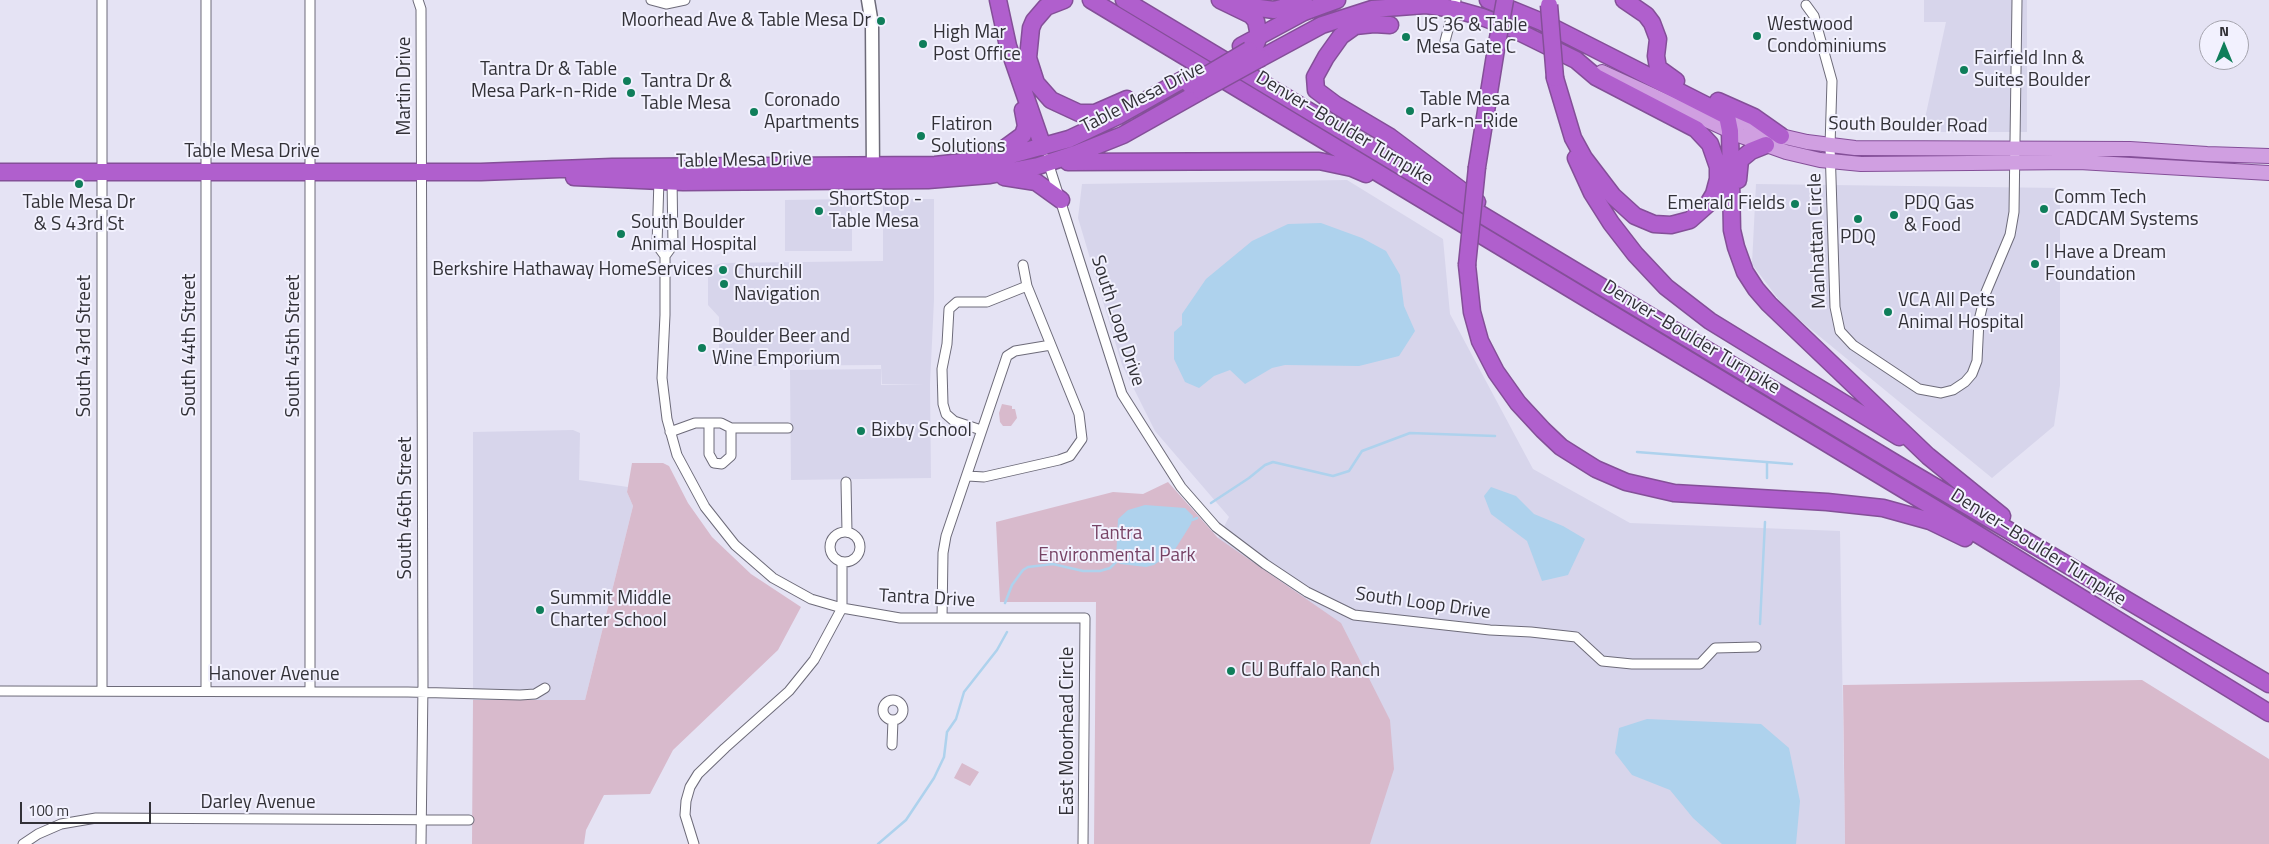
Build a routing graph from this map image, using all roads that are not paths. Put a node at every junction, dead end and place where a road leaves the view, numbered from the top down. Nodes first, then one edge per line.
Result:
1 (102, 0) edge
2 (206, 0) edge
3 (310, 0) edge
4 (418, 0) edge
5 (651, 0) edge
6 (685, 0) edge
7 (868, 0) edge
8 (998, 0) edge
9 (1064, 0) edge
10 (1072, 0) edge
11 (1091, 0) edge
12 (1124, 0) edge
13 (1308, 0) edge
14 (1337, 0) edge
15 (1488, 0) edge
16 (1505, 0) edge
17 (1624, 0) edge
18 (2018, 0) edge
19 (1226, 2) edge
20 (1549, 2) edge
21 (1455, 4) edge
22 (1806, 5) dead end
23 (1361, 12) junction
24 (1112, 13) junction
25 (1259, 36) junction
26 (1445, 41) dead end
27 (1542, 42) joint
28 (1251, 51) junction
29 (1576, 60) junction
30 (1555, 78) junction
31 (1018, 79) junction
32 (1186, 86) junction
33 (1729, 124) junction
34 (1781, 136) junction
35 (1766, 145) junction
36 (1830, 146) junction
37 (1043, 147) junction
38 (2017, 148) junction
39 (2269, 156) edge
40 (1831, 162) junction
41 (2016, 162) junction
42 (1049, 163) junction
43 (989, 167) junction
44 (206, 171) junction
45 (0, 172) edge
46 (101, 172) junction
47 (310, 172) junction
48 (421, 172) junction
49 (873, 173) junction
50 (2269, 173) edge
51 (666, 177) junction
52 (1061, 200) junction
53 (1430, 204) junction
54 (1731, 218) junction
55 (1538, 248) junction
56 (665, 256) junction
57 (1022, 265) dead end
58 (1027, 286) junction
59 (1051, 345) junction
60 (709, 423) junction
61 (731, 428) junction
62 (788, 428) dead end
63 (981, 430) junction
64 (670, 432) junction
65 (1928, 456) junction
66 (968, 476) junction
67 (846, 482) dead end
68 (848, 532) junction
69 (842, 562) junction
70 (2067, 590) junction
71 (2134, 603) junction
72 (842, 608) junction
73 (942, 618) junction
74 (1085, 618) joint
75 (1756, 647) dead end
76 (2269, 684) edge
77 (545, 688) dead end
78 (206, 690) junction
79 (0, 691) edge
80 (102, 691) junction
81 (310, 692) junction
82 (423, 692) junction
83 (2269, 713) edge
84 (892, 720) dead end
85 (892, 745) dead end
86 (469, 820) dead end
87 (422, 821) junction
88 (23, 844) edge
89 (421, 844) edge
90 (694, 844) edge
91 (1083, 844) edge

1 - 46 street, South 43rd Street
2 - 44 street, South 44th Street
3 - 47 street, South 45th Street
4 - 48 street, Martin Drive
5 - 6 street
7 - 49 street
8 - 31 highway
9 - 32 highway
10 - 24 highway
11 - 24 highway, Denver–Boulder Turnpike
12 - 55 highway, Denver–Boulder Turnpike
13 - 19 highway
14 - 25 highway, Table Mesa Drive
15 - 33 highway, South Boulder Road
16 - 70 highway, bridge
17 - 34 highway
18 - 38 street
19 - 25 highway
20 - 30 highway, bridge
21 - 23 highway, Table Mesa Drive
21 - 26 street
21 - 27 highway, Table Mesa Drive
22 - 36 street
23 - 28 highway, Table Mesa Drive
23 - 55 highway
24 - 53 highway, Denver–Boulder Turnpike
25 - 28 highway, Table Mesa Drive
27 - 29 highway, South Boulder Road
28 - 32 highway, Table Mesa Drive, bridge
28 - 32 highway, Table Mesa Drive
29 - 30 highway
29 - 33 main road, South Boulder Road
30 - 65 highway
31 - 37 highway
31 - 43 highway
32 - 37 highway, Table Mesa Drive
32 - 42 highway, Table Mesa Drive
33 - 34 main road, South Boulder Road
33 - 35 main road, South Boulder Road
33 - 54 highway
34 - 36 main road, South Boulder Road
35 - 40 main road, South Boulder Road
35 - 54 highway
36 - 38 main road, South Boulder Road
36 - 40 street
37 - 42 street, South Loop Drive
37 - 43 highway, Table Mesa Drive
38 - 39 main road, South Boulder Road
38 - 41 street
40 - 41 main road, South Boulder Road
40 - 41 street, Manhattan Circle
41 - 50 main road, South Boulder Road
42 - 43 highway, Table Mesa Drive
42 - 52 street, South Loop Drive
42 - 53 highway
43 - 49 highway, Table Mesa Drive
43 - 52 highway
44 - 46 highway, Table Mesa Drive
44 - 47 highway, Table Mesa Drive
44 - 78 street, South 44th Street
45 - 46 highway, Table Mesa Drive
46 - 80 street, South 43rd Street
47 - 48 highway, Table Mesa Drive
47 - 81 street, South 45th Street
48 - 51 highway, Table Mesa Drive
48 - 82 street, South 46th Street
49 - 51 highway, Table Mesa Drive
51 - 56 street, Tantra Drive
51 - 56 street, Tantra Drive
52 - 75 street, South Loop Drive
53 - 70 highway, Denver–Boulder Turnpike
54 - 65 highway
55 - 71 highway, Denver–Boulder Turnpike
56 - 64 street, Tantra Drive
57 - 58 street
58 - 59 street
58 - 63 street
59 - 63 street
59 - 66 street
60 - 61 street
60 - 61 street
60 - 64 street
61 - 62 street
63 - 66 street
64 - 72 street, Tantra Drive
65 - 71 highway
66 - 73 street
67 - 68 street
68 - 69 street
68 - 69 street
69 - 72 street
70 - 83 highway, Denver–Boulder Turnpike
71 - 76 highway, Denver–Boulder Turnpike
72 - 73 street, Tantra Drive
72 - 90 street
73 - 74 street, Tantra Drive
74 - 91 street, East Moorhead Circle
77 - 82 street, Hanover Avenue
78 - 80 street, Hanover Avenue
78 - 81 street, Hanover Avenue
79 - 80 street, Hanover Avenue
81 - 82 street, Hanover Avenue
82 - 87 street, South 46th Street
84 - 85 street
86 - 87 street, Darley Avenue
87 - 88 street, Darley Avenue
87 - 89 street, South 46th Street

